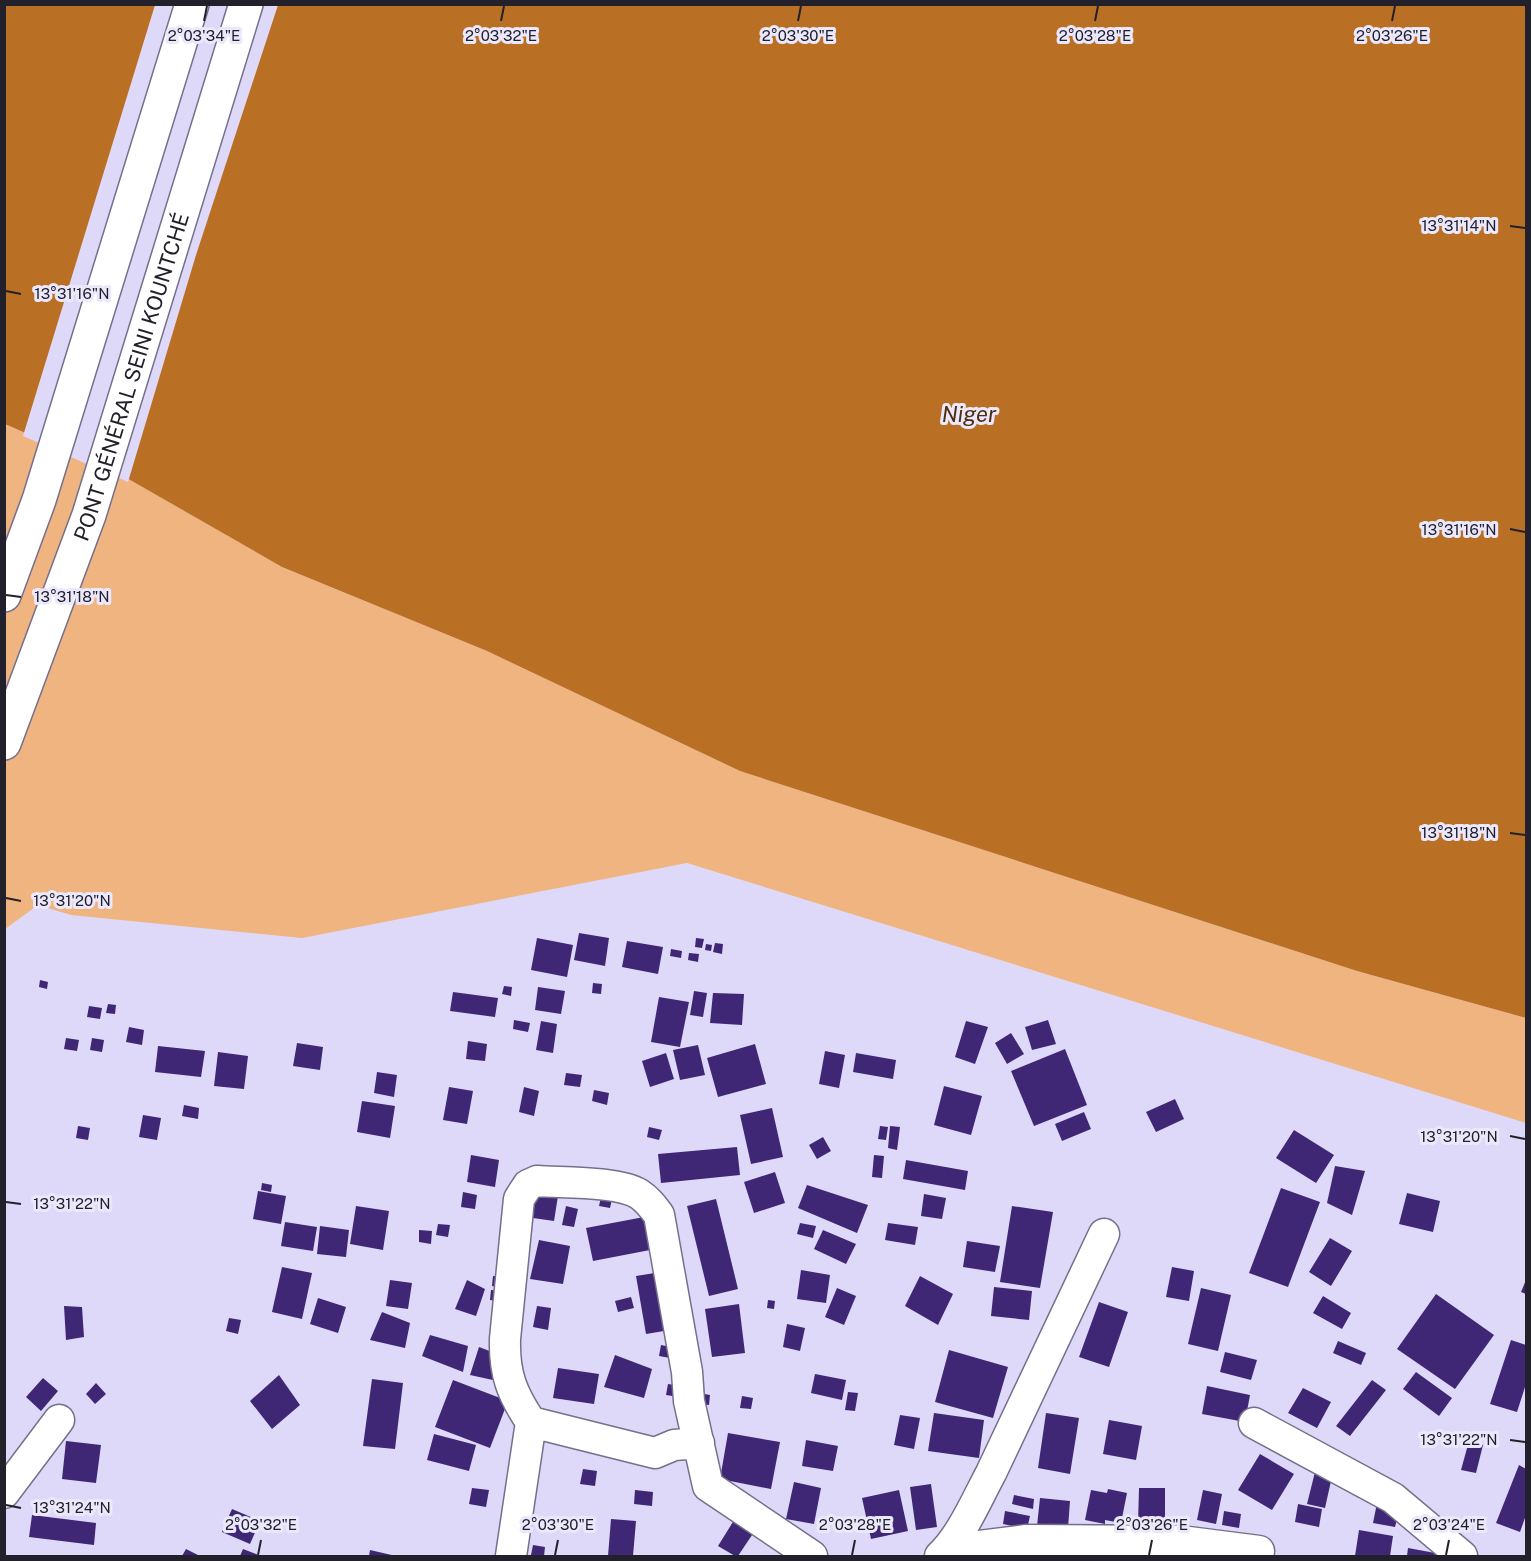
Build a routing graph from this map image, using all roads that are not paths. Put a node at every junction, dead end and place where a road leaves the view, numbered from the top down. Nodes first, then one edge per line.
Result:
1 (192, 4) edge
2 (246, 4) edge
3 (4, 595) edge
4 (4, 743) edge
5 (1104, 1234) dead end
6 (59, 1420) dead end
7 (531, 1422) junction
8 (1254, 1423) dead end
9 (699, 1443) junction
10 (4, 1493) edge
11 (943, 1553) edge
12 (511, 1557) edge
13 (812, 1557) edge
14 (1258, 1557) edge
15 (1462, 1557) edge

1 - 3 main road
2 - 4 main road, PONT GÉNÉRAL SEINI KOUNTCHÉ
5 - 11 street
6 - 10 street
7 - 9 street
7 - 9 street
7 - 12 street
8 - 15 street
9 - 13 street
11 - 14 street

